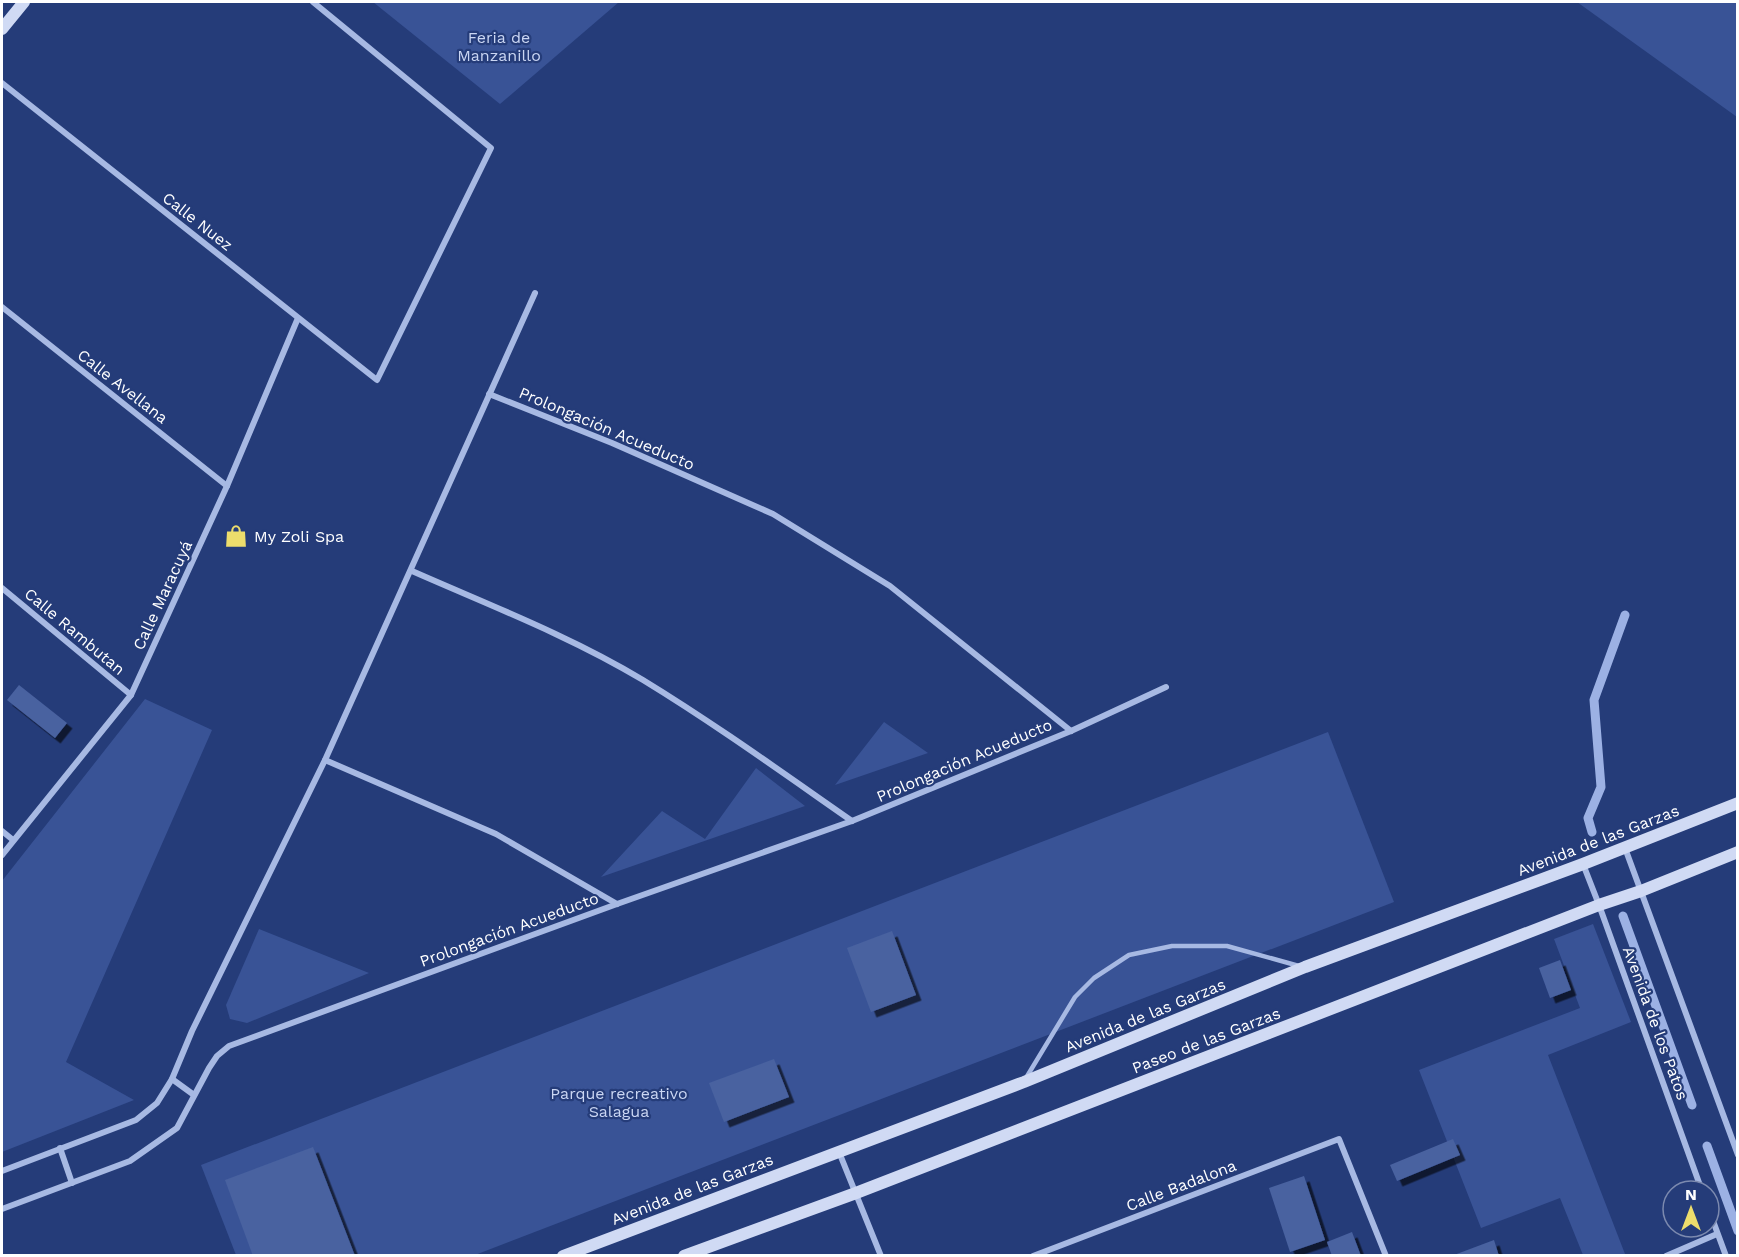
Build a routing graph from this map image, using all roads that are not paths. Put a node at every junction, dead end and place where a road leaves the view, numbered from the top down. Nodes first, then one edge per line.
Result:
1 (24, 2) edge
2 (313, 2) edge
3 (2, 30) edge
4 (2, 83) edge
5 (535, 293) dead end
6 (2, 307) edge
7 (298, 318) junction
8 (489, 394) junction
9 (227, 486) junction
10 (412, 571) junction
11 (2, 588) edge
12 (1166, 687) dead end
13 (130, 695) junction
14 (1071, 730) junction
15 (326, 760) junction
16 (1737, 803) edge
17 (852, 821) junction
18 (2, 831) edge
19 (13, 840) junction
20 (1625, 848) junction
21 (1737, 852) edge
22 (2, 855) edge
23 (1583, 864) junction
24 (1641, 891) junction
25 (617, 904) junction
26 (1599, 905) junction
27 (1305, 967) junction
28 (172, 1078) junction
29 (1024, 1082) junction
30 (194, 1095) junction
31 (60, 1148) junction
32 (839, 1151) junction
33 (1737, 1155) edge
34 (2, 1170) edge
35 (1698, 1179) edge
36 (72, 1183) junction
37 (856, 1193) junction
38 (2, 1209) edge
39 (1706, 1239) edge
40 (1720, 1239) edge
41 (563, 1256) edge
42 (684, 1256) edge
43 (881, 1256) edge
44 (1033, 1256) edge
45 (1386, 1256) edge
46 (1665, 1256) edge
47 (1726, 1256) edge

1 - 3 main road
2 - 7 street, Calle Nuez
4 - 7 street, Calle Nuez
5 - 8 street
6 - 9 street, Calle Avellana
7 - 9 street, Calle Maracuyá
8 - 10 street
8 - 14 street, Prolongación Acueducto
9 - 13 street, Calle Maracuyá
10 - 15 street
10 - 17 street
11 - 13 street, Calle Rambutan
12 - 14 street, Prolongación Acueducto
13 - 19 street, Calle Maracuyá
14 - 17 street, Prolongación Acueducto
15 - 25 street
15 - 28 street
16 - 20 main road, Avenida de las Garzas
17 - 25 street, Prolongación Acueducto
18 - 19 street
19 - 22 street, Calle Maracuyá
20 - 23 main road, Avenida de las Garzas
20 - 24 street, Avenida de los Patos
21 - 24 main road, Paseo de las Garzas
23 - 26 street, Avenida de los Patos
23 - 27 main road, Avenida de las Garzas
24 - 26 main road, Paseo de las Garzas
24 - 33 street, Avenida de los Patos
25 - 30 street, Prolongación Acueducto
26 - 35 street, Avenida de los Patos
26 - 37 main road, Paseo de las Garzas
27 - 29 main road, Avenida de las Garzas
27 - 29 lane
28 - 30 street
28 - 31 street
29 - 32 main road, Avenida de las Garzas
30 - 36 street, Prolongación Acueducto
31 - 34 street
31 - 36 street
32 - 37 street
32 - 41 main road, Avenida de las Garzas
36 - 38 street, Prolongación Acueducto
37 - 42 main road, Paseo de las Garzas
37 - 43 street
39 - 46 street
40 - 47 street
44 - 45 street, Calle Badalona

